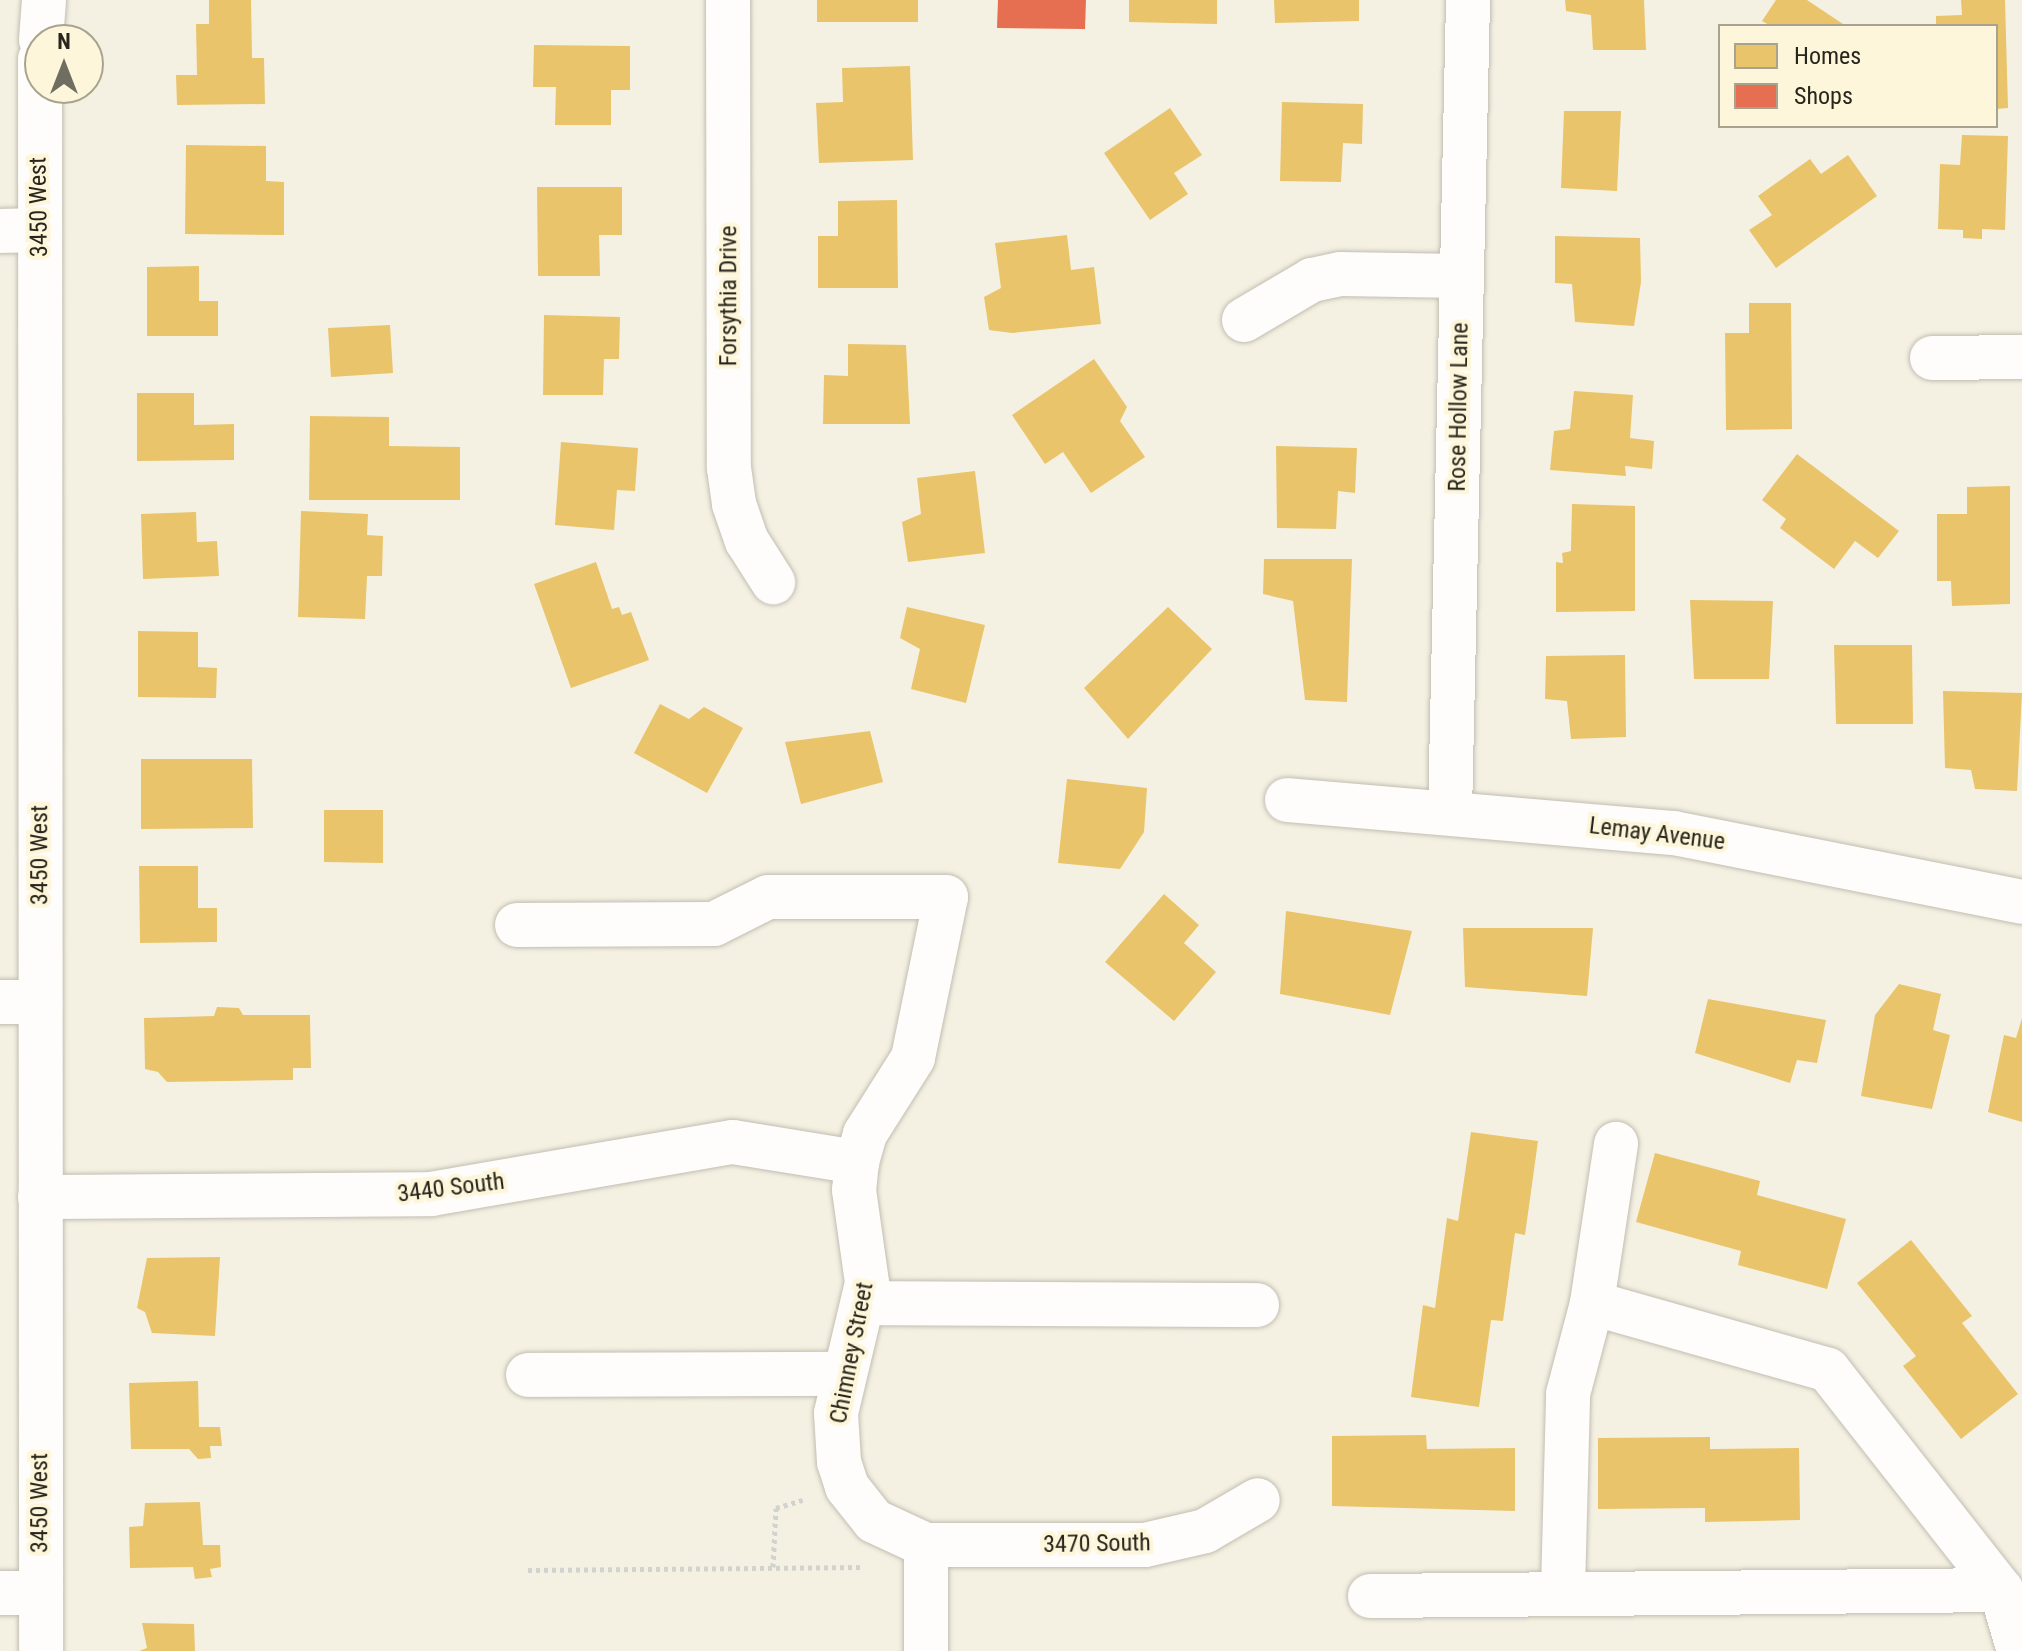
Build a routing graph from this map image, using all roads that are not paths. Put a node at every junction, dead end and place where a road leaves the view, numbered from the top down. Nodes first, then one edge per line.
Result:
1 (44, 0) edge
2 (728, 0) edge
3 (1468, 0) edge
4 (42, 24) edge
5 (35, 104) edge
6 (20, 231) edge
7 (1462, 276) junction
8 (1244, 320) dead end
9 (2022, 357) edge
10 (1932, 358) dead end
11 (773, 582) dead end
12 (1287, 800) dead end
13 (1450, 813) junction
14 (2022, 902) edge
15 (517, 925) dead end
16 (20, 1002) edge
17 (1616, 1144) dead end
18 (857, 1162) junction
19 (40, 1197) junction
20 (864, 1303) junction
21 (1592, 1303) junction
22 (1257, 1305) dead end
23 (843, 1374) junction
24 (528, 1375) dead end
25 (1258, 1500) dead end
26 (926, 1545) junction
27 (1563, 1590) junction
28 (2001, 1590) junction
29 (20, 1593) edge
30 (1370, 1596) dead end
31 (41, 1651) edge
32 (926, 1651) edge
33 (2019, 1651) edge

1 - 4 street
2 - 11 street, Forsythia Drive
3 - 7 street, Rose Hollow Lane
5 - 6 street, 3450 West
6 - 16 street, 3450 West
7 - 8 street
7 - 13 street, Rose Hollow Lane
9 - 10 street
12 - 13 street, Lemay Avenue
13 - 14 street, Lemay Avenue
15 - 18 street, Chimney Street
16 - 19 street, 3450 West
17 - 21 street
18 - 19 street, 3440 South
18 - 20 street, Chimney Street
19 - 29 street, 3450 West
20 - 22 street
20 - 23 street, Chimney Street
21 - 27 street
21 - 28 street
23 - 24 street
23 - 26 street, Chimney Street
25 - 26 street, 3470 South
26 - 32 street
27 - 28 street
27 - 30 street
28 - 33 street
29 - 31 street, 3450 West

